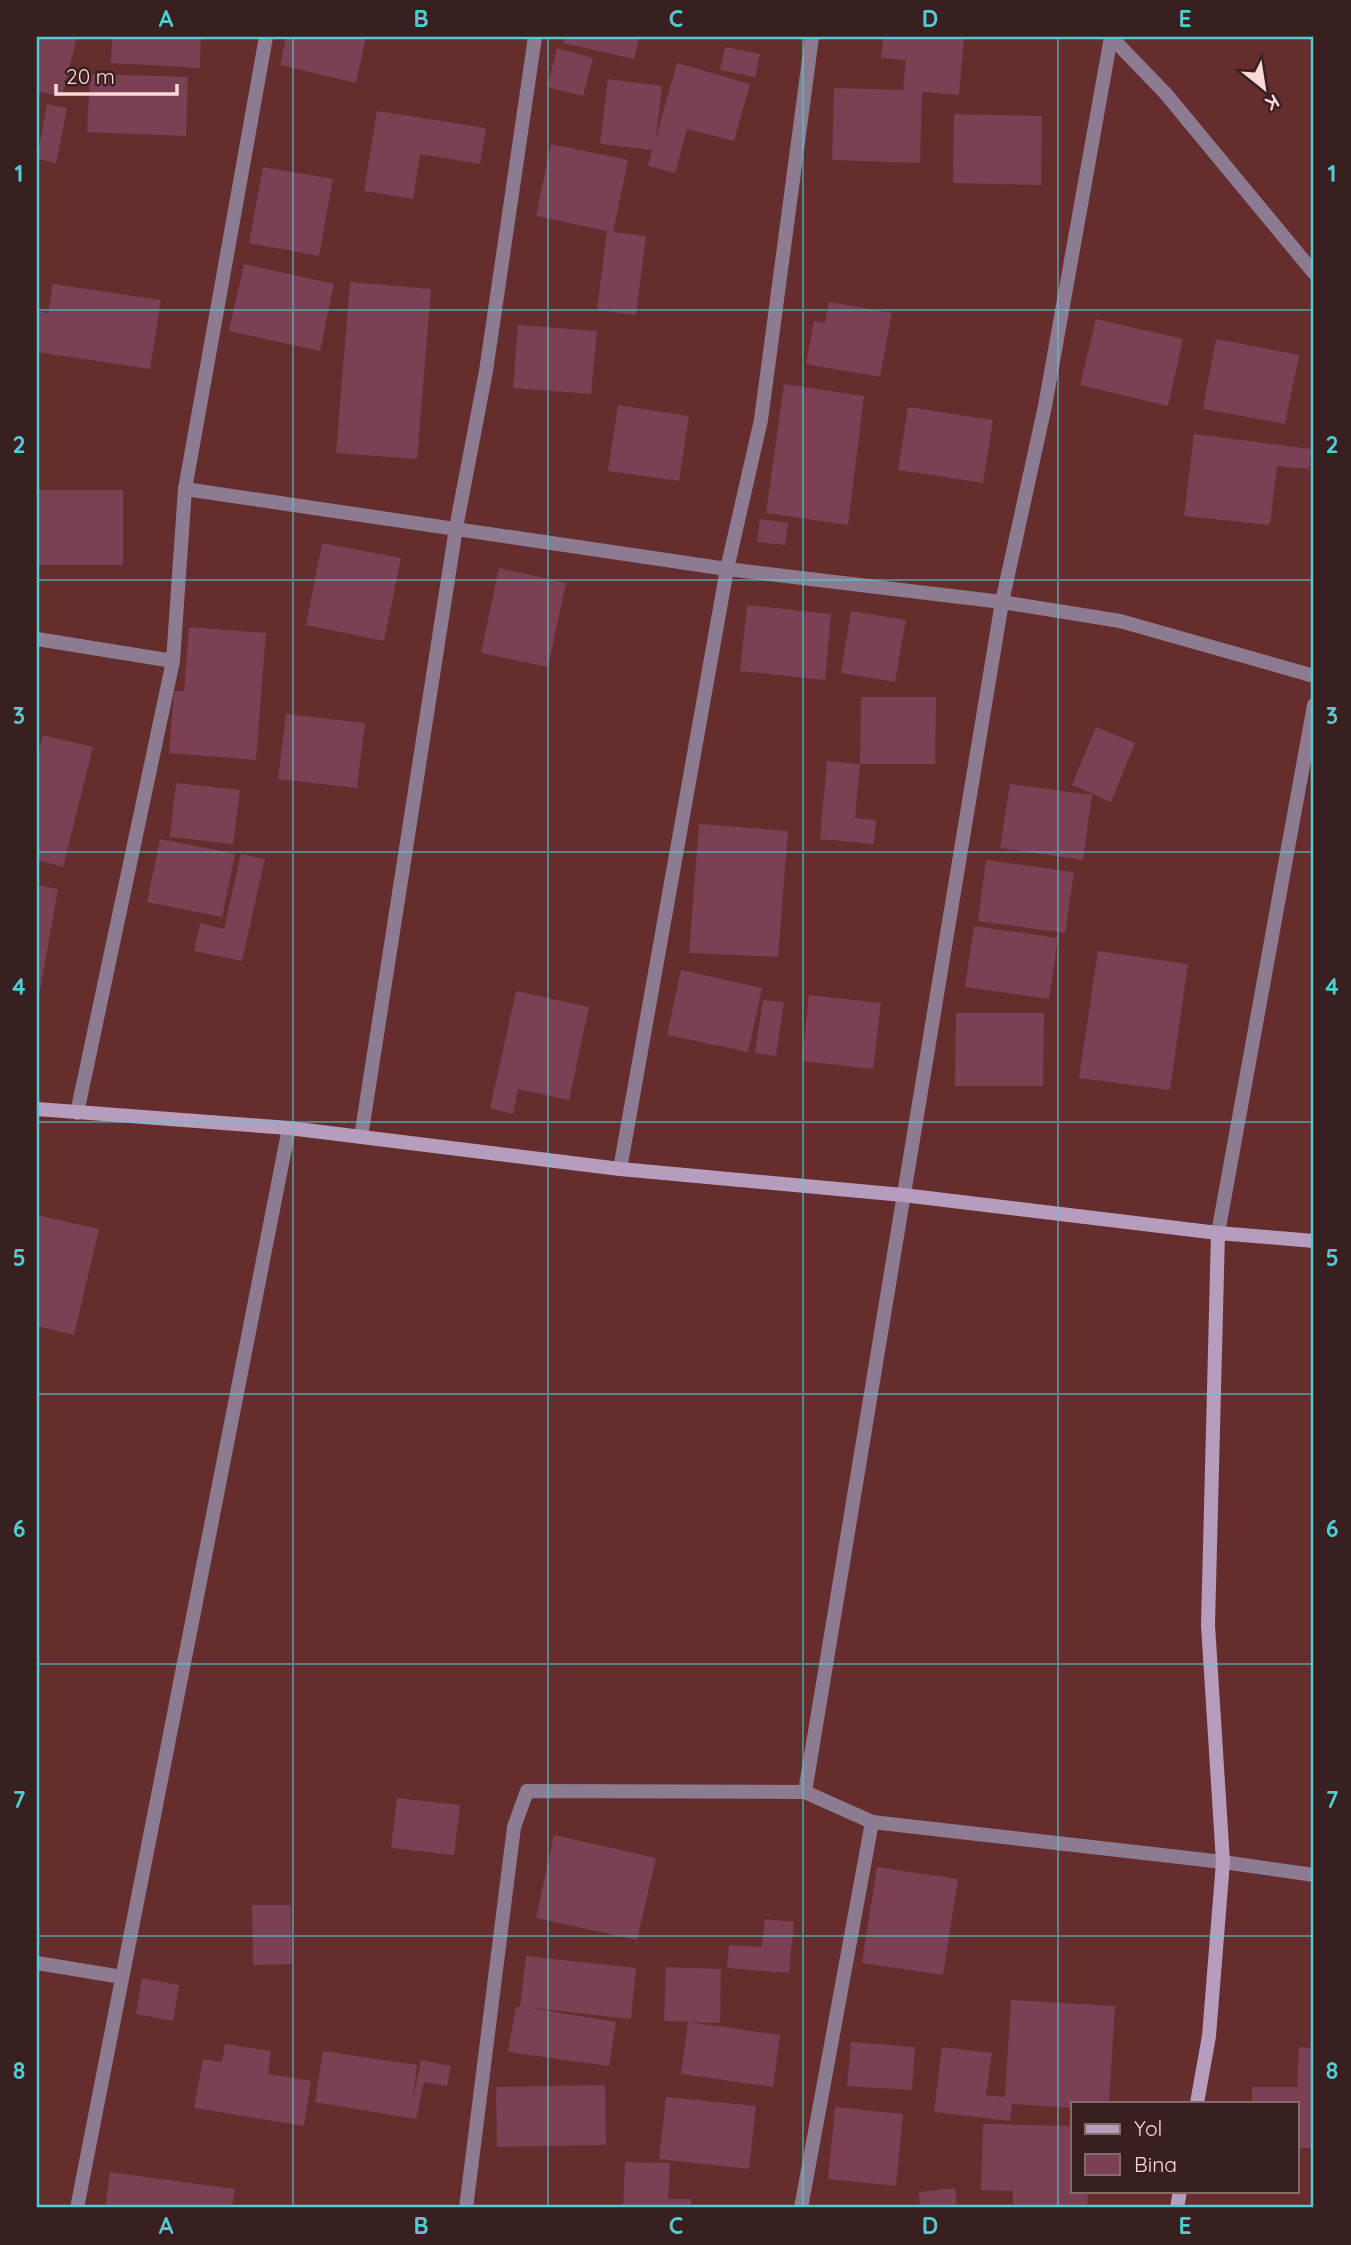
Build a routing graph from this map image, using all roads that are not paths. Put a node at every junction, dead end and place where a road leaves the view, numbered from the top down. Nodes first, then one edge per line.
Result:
1 (266, 37) edge
2 (535, 37) edge
3 (812, 37) edge
4 (1111, 37) edge
5 (1314, 273) edge
6 (186, 489) junction
7 (456, 528) junction
8 (727, 569) junction
9 (1002, 602) junction
10 (37, 639) edge
11 (173, 661) junction
12 (1314, 676) edge
13 (1314, 705) edge
14 (37, 1109) edge
15 (77, 1113) junction
16 (289, 1128) junction
17 (361, 1137) junction
18 (621, 1169) junction
19 (904, 1195) junction
20 (1218, 1233) junction
21 (1314, 1241) edge
22 (805, 1792) junction
23 (872, 1822) junction
24 (1223, 1862) junction
25 (1314, 1875) edge
26 (37, 1964) edge
27 (122, 1977) junction
28 (1197, 2102) edge
29 (77, 2208) edge
30 (466, 2208) edge
31 (801, 2208) edge

1 - 6 street
2 - 7 street
3 - 8 street
4 - 5 street
4 - 9 street
6 - 7 street
6 - 11 street
7 - 8 street
7 - 17 street
8 - 9 street
8 - 18 street
9 - 12 street
9 - 19 street
10 - 11 street
11 - 15 street
13 - 20 street
14 - 15 street
15 - 16 street
16 - 17 street
16 - 27 street
17 - 18 street
18 - 19 street
19 - 20 street
19 - 22 street
20 - 21 street
20 - 24 street
22 - 23 street
22 - 30 street
23 - 24 street
23 - 31 street
24 - 25 street
24 - 28 street
26 - 27 street
27 - 29 street

